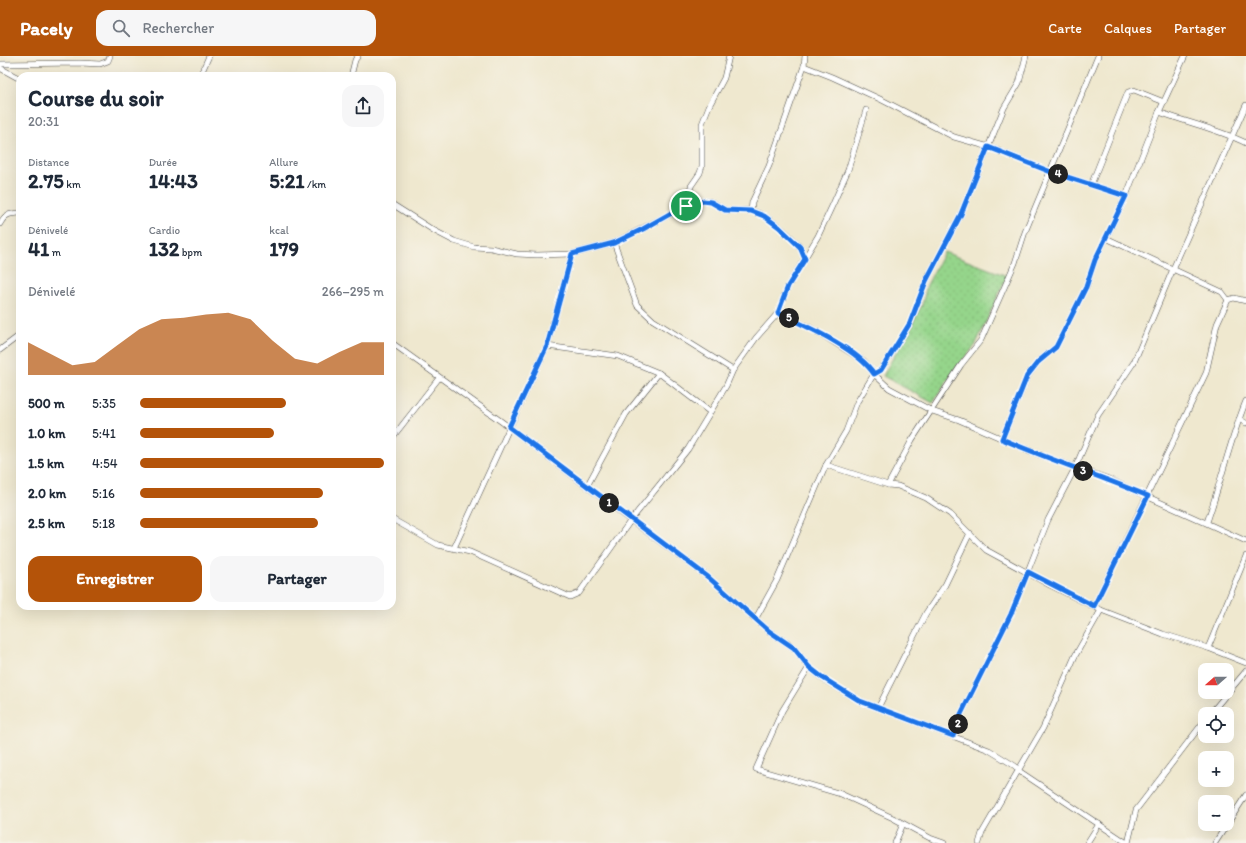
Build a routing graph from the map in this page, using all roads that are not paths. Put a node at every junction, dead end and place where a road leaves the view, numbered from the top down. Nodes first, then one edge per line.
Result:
1 (110, 56) edge
2 (209, 56) edge
3 (358, 56) edge
4 (729, 56) edge
5 (805, 56) edge
6 (1026, 56) edge
7 (1098, 56) edge
8 (1185, 56) edge
9 (0, 64) edge
10 (804, 66) junction
11 (0, 68) edge
12 (202, 72) edge
13 (352, 72) edge
14 (16, 77) edge
15 (1164, 102) junction
16 (1246, 105) edge
17 (866, 110) dead end
18 (1159, 112) junction
19 (1231, 136) junction
20 (1246, 143) edge
21 (988, 147) junction
22 (1051, 172) junction
23 (1091, 185) junction
24 (1126, 196) junction
25 (686, 206) junction
26 (396, 207) edge
27 (751, 211) junction
28 (16, 213) edge
29 (0, 224) edge
30 (1106, 238) junction
31 (614, 243) junction
32 (572, 254) junction
33 (805, 259) junction
34 (1173, 269) junction
35 (1228, 300) junction
36 (1246, 301) edge
37 (778, 313) junction
38 (16, 339) edge
39 (396, 346) edge
40 (547, 346) junction
41 (0, 350) edge
42 (733, 370) junction
43 (659, 373) junction
44 (874, 374) junction
45 (439, 378) junction
46 (1246, 401) edge
47 (932, 411) junction
48 (710, 412) junction
49 (1239, 419) junction
50 (1246, 423) edge
51 (509, 427) junction
52 (396, 433) edge
53 (1002, 439) junction
54 (826, 465) junction
55 (1075, 468) junction
56 (888, 485) junction
57 (587, 486) junction
58 (1148, 496) junction
59 (631, 520) junction
60 (396, 521) edge
61 (1207, 522) junction
62 (970, 533) junction
63 (1246, 541) edge
64 (454, 548) junction
65 (1246, 556) edge
66 (1028, 572) junction
67 (1094, 606) junction
68 (1101, 610) junction
69 (756, 618) junction
70 (1208, 648) junction
71 (1246, 663) edge
72 (809, 667) junction
73 (1246, 671) edge
74 (1216, 707) edge
75 (878, 708) junction
76 (1198, 729) edge
77 (953, 736) junction
78 (1019, 771) junction
79 (1246, 795) edge
80 (903, 824) junction
81 (1099, 824) junction
82 (895, 843) edge
83 (944, 843) edge
84 (979, 843) edge
85 (1087, 843) edge
86 (1128, 843) edge
87 (1215, 843) edge

1 - 9 street
2 - 12 street
3 - 13 street
4 - 25 street
5 - 10 street
6 - 21 street
7 - 22 street
8 - 15 street
10 - 21 street
10 - 27 street
11 - 14 street
15 - 18 street
15 - 23 street
16 - 19 street
17 - 33 street
18 - 19 street
18 - 24 street
19 - 20 street
19 - 34 street
21 - 22 street
21 - 44 street
22 - 23 street
22 - 47 street
23 - 24 street
24 - 30 street
25 - 27 street
25 - 31 street
26 - 32 street
27 - 33 street
28 - 29 street
30 - 34 street
30 - 53 street
31 - 32 street
31 - 42 street
32 - 40 street
33 - 37 street
34 - 35 street
34 - 55 street
35 - 36 street
35 - 58 street
37 - 42 street
37 - 44 street
38 - 41 street
39 - 45 street
40 - 43 street
40 - 51 street
42 - 48 street
43 - 48 street
43 - 57 street
44 - 47 street
44 - 54 street
45 - 51 street
45 - 52 street
46 - 49 street
47 - 53 street
47 - 56 street
48 - 59 street
49 - 50 street
49 - 61 street
51 - 57 street
51 - 64 street
53 - 55 street
54 - 56 street
54 - 69 street
55 - 58 street
55 - 66 street
56 - 62 street
57 - 59 street
58 - 61 street
58 - 67 street
59 - 64 street
59 - 69 street
60 - 64 street
61 - 63 street
62 - 66 street
62 - 75 street
65 - 70 street
66 - 67 street
66 - 77 street
67 - 68 street
68 - 70 street
68 - 78 street
69 - 72 street
70 - 71 street
72 - 75 street
72 - 80 street
73 - 74 street
75 - 77 street
76 - 86 street
77 - 78 street
78 - 81 street
78 - 84 street
79 - 87 street
80 - 82 street
80 - 83 street
81 - 85 street
81 - 86 street

